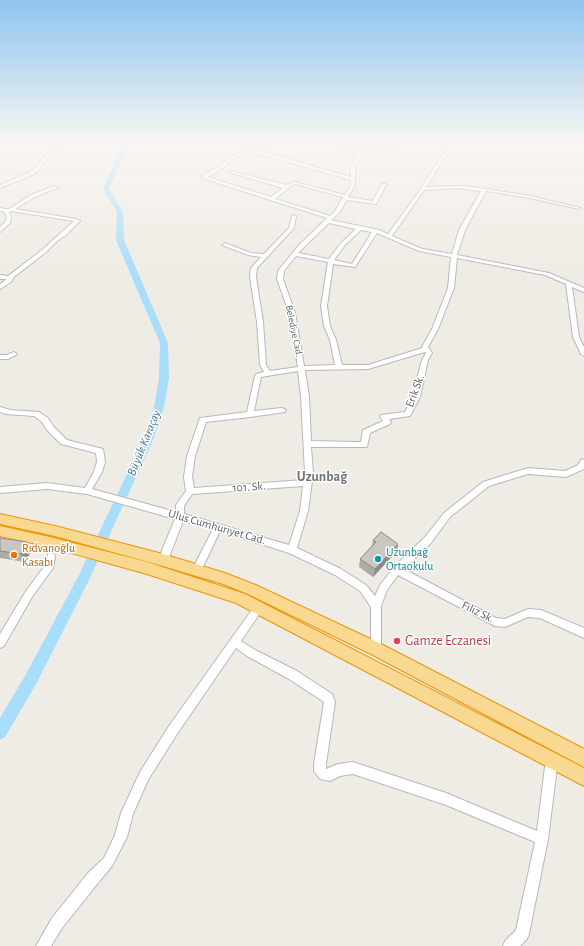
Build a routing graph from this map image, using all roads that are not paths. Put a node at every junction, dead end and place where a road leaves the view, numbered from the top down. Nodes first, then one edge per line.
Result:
1 (229, 185) edge
2 (279, 185) edge
3 (289, 185) edge
4 (304, 185) edge
5 (352, 185) edge
6 (384, 185) dead end
7 (424, 185) edge
8 (58, 187) dead end
9 (286, 187) junction
10 (422, 189) junction
11 (484, 190) junction
12 (345, 197) junction
13 (272, 199) junction
14 (579, 208) dead end
15 (0, 209) edge
16 (8, 210) junction
17 (294, 216) dead end
18 (330, 220) junction
19 (359, 228) junction
20 (0, 230) edge
21 (375, 232) junction
22 (389, 236) junction
23 (225, 245) dead end
24 (295, 254) junction
25 (265, 256) junction
26 (454, 256) junction
27 (331, 261) junction
28 (0, 277) edge
29 (10, 278) junction
30 (570, 284) junction
31 (0, 287) edge
32 (584, 290) edge
33 (426, 349) junction
34 (14, 354) dead end
35 (584, 354) edge
36 (0, 357) edge
37 (339, 367) junction
38 (301, 368) junction
39 (268, 373) junction
40 (0, 409) edge
41 (282, 410) dead end
42 (250, 415) junction
43 (307, 444) junction
44 (584, 462) edge
45 (308, 483) junction
46 (0, 490) edge
47 (87, 491) junction
48 (190, 491) junction
49 (176, 516) junction
50 (0, 519) edge
51 (218, 527) junction
52 (0, 531) edge
53 (52, 537) junction
54 (292, 550) junction
55 (51, 557) dead end
56 (163, 560) junction
57 (147, 562) junction
58 (197, 570) junction
59 (397, 570) junction
60 (376, 606) junction
61 (259, 607) junction
62 (584, 633) edge
63 (234, 642) junction
64 (0, 644) edge
65 (376, 649) junction
66 (584, 758) edge
67 (552, 759) junction
68 (584, 777) edge
69 (542, 839) junction
70 (43, 946) edge
71 (510, 946) edge

1 - 13 street
2 - 9 street
3 - 9 street
4 - 12 street
5 - 12 street, Belediye Cad.
6 - 12 street
7 - 10 street
8 - 16 street
9 - 13 street
10 - 11 street
10 - 22 street
11 - 14 street
11 - 26 street, Erik Sk.
12 - 18 street, Belediye Cad.
13 - 18 street
15 - 16 street
16 - 20 street
16 - 29 street
17 - 25 street
18 - 19 street
18 - 24 street, Belediye Cad.
19 - 21 street
19 - 27 street
21 - 22 street
21 - 27 street
22 - 26 street
23 - 25 street
24 - 27 street
24 - 38 street, Belediye Cad.
25 - 39 street
26 - 30 street
26 - 33 street, Erik Sk.
27 - 37 street
28 - 29 street
29 - 31 street
30 - 32 street
30 - 35 street
33 - 37 street
33 - 43 street, Erik Sk.
34 - 36 street
37 - 38 street
38 - 39 street
38 - 43 street, Belediye Cad.
39 - 42 street
40 - 47 street
41 - 42 street
42 - 48 street
43 - 45 street, Belediye Cad.
44 - 59 street
45 - 48 street, 101. Sk.
45 - 54 street, Belediye Cad.
46 - 47 street, Ulus Cumhuriyet Cad.
47 - 49 street, Ulus Cumhuriyet Cad.
48 - 49 street
49 - 51 street, Ulus Cumhuriyet Cad.
49 - 56 street
50 - 53 highway
51 - 54 street, Ulus Cumhuriyet Cad.
51 - 58 street
52 - 53 highway
53 - 57 highway
54 - 60 street, Ulus Cumhuriyet Cad.
55 - 64 street
56 - 57 highway
56 - 58 highway
57 - 61 highway
58 - 65 highway
59 - 60 street
59 - 62 street, Filiz Sk.
60 - 65 street
61 - 63 street
61 - 67 highway
63 - 69 street
63 - 70 street
65 - 66 highway
67 - 68 highway
67 - 69 street
69 - 71 street

